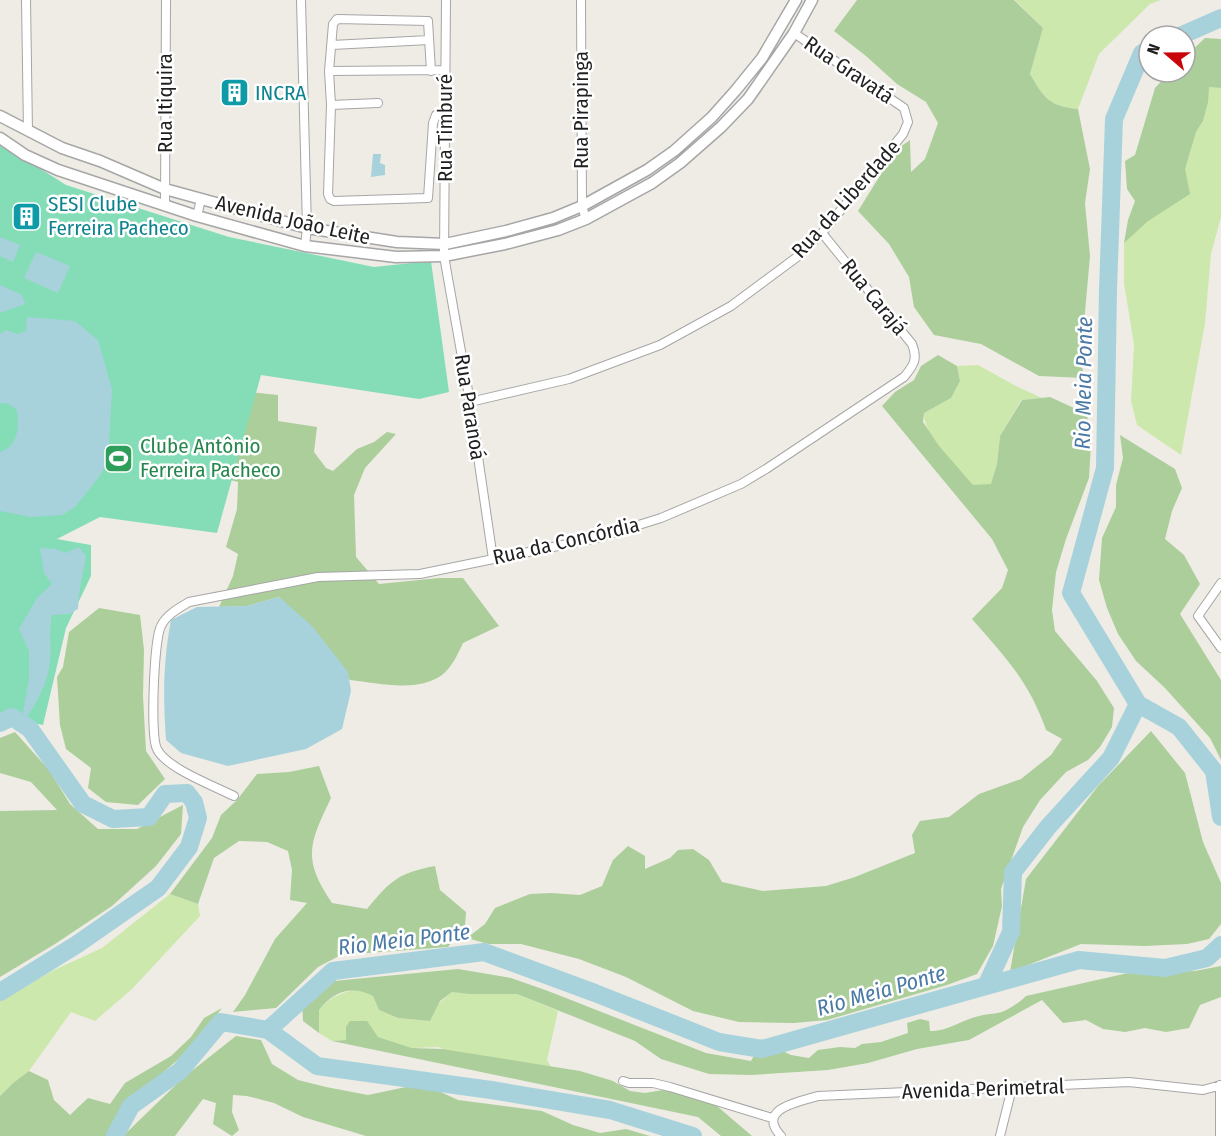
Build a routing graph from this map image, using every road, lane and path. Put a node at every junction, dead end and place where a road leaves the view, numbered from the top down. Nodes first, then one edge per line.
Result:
1 (26, 0) edge
2 (165, 0) edge
3 (302, 0) edge
4 (446, 0) edge
5 (581, 0) edge
6 (796, 0) edge
7 (812, 0) edge
8 (794, 33) junction
9 (429, 40) junction
10 (332, 45) junction
11 (445, 70) junction
12 (329, 71) junction
13 (431, 71) junction
14 (378, 103) dead end
15 (331, 105) junction
16 (904, 108) joint
17 (0, 116) edge
18 (445, 116) junction
19 (28, 131) junction
20 (0, 138) edge
21 (445, 155) junction
22 (431, 165) junction
23 (165, 189) junction
24 (201, 199) junction
25 (165, 206) junction
26 (582, 206) junction
27 (197, 216) junction
28 (586, 219) junction
29 (307, 228) junction
30 (822, 232) junction
31 (445, 244) junction
32 (305, 246) junction
33 (444, 256) junction
34 (915, 365) joint
35 (470, 402) junction
36 (493, 559) junction
37 (1221, 583) edge
38 (1221, 648) edge
39 (234, 796) dead end
40 (623, 1081) dead end
41 (1220, 1085) edge
42 (1012, 1088) junction
43 (772, 1118) junction
44 (781, 1136) edge
45 (1000, 1136) edge
46 (1220, 1136) edge

1 - 19 street
2 - 23 street, Rua Itiquira
3 - 29 street
4 - 11 street, Rua Timburé
5 - 26 street, Rua Pirapinga
6 - 26 street, Avenida João Leite
7 - 8 street, Avenida João Leite
8 - 16 street, Rua Gravatá
8 - 28 street, Avenida João Leite
9 - 10 street
9 - 10 street
9 - 13 street
10 - 12 street
11 - 13 street
11 - 18 street, Rua Timburé
12 - 13 street
12 - 15 street
14 - 15 street
15 - 22 street
16 - 30 street, Rua da Liberdade
17 - 19 street, Avenida João Leite
18 - 21 street, Rua Timburé
18 - 22 street
19 - 23 street, Avenida João Leite
20 - 25 street, Avenida João Leite
21 - 22 street
21 - 31 street, Rua Timburé
23 - 24 street, Avenida João Leite
23 - 25 street, Rua Itiquira
24 - 27 street
24 - 29 street, Avenida João Leite
25 - 27 street, Avenida João Leite
26 - 28 street, Rua Pirapinga
26 - 31 street, Avenida João Leite
27 - 32 street, Avenida João Leite
28 - 33 street, Avenida João Leite
29 - 31 street, Avenida João Leite
29 - 32 street
30 - 34 street, Rua Carajá
30 - 35 street, Rua da Liberdade
31 - 33 street, Rua Timburé
32 - 33 street, Avenida João Leite
33 - 35 street, Rua Paranoá
34 - 36 street, Rua da Concórdia
35 - 36 street, Rua Paranoá
36 - 39 street, Rua da Concórdia
37 - 38 street
40 - 43 street
41 - 42 street, Avenida Perimetral
41 - 46 street
42 - 43 street, Avenida Perimetral
42 - 45 street
43 - 44 street

